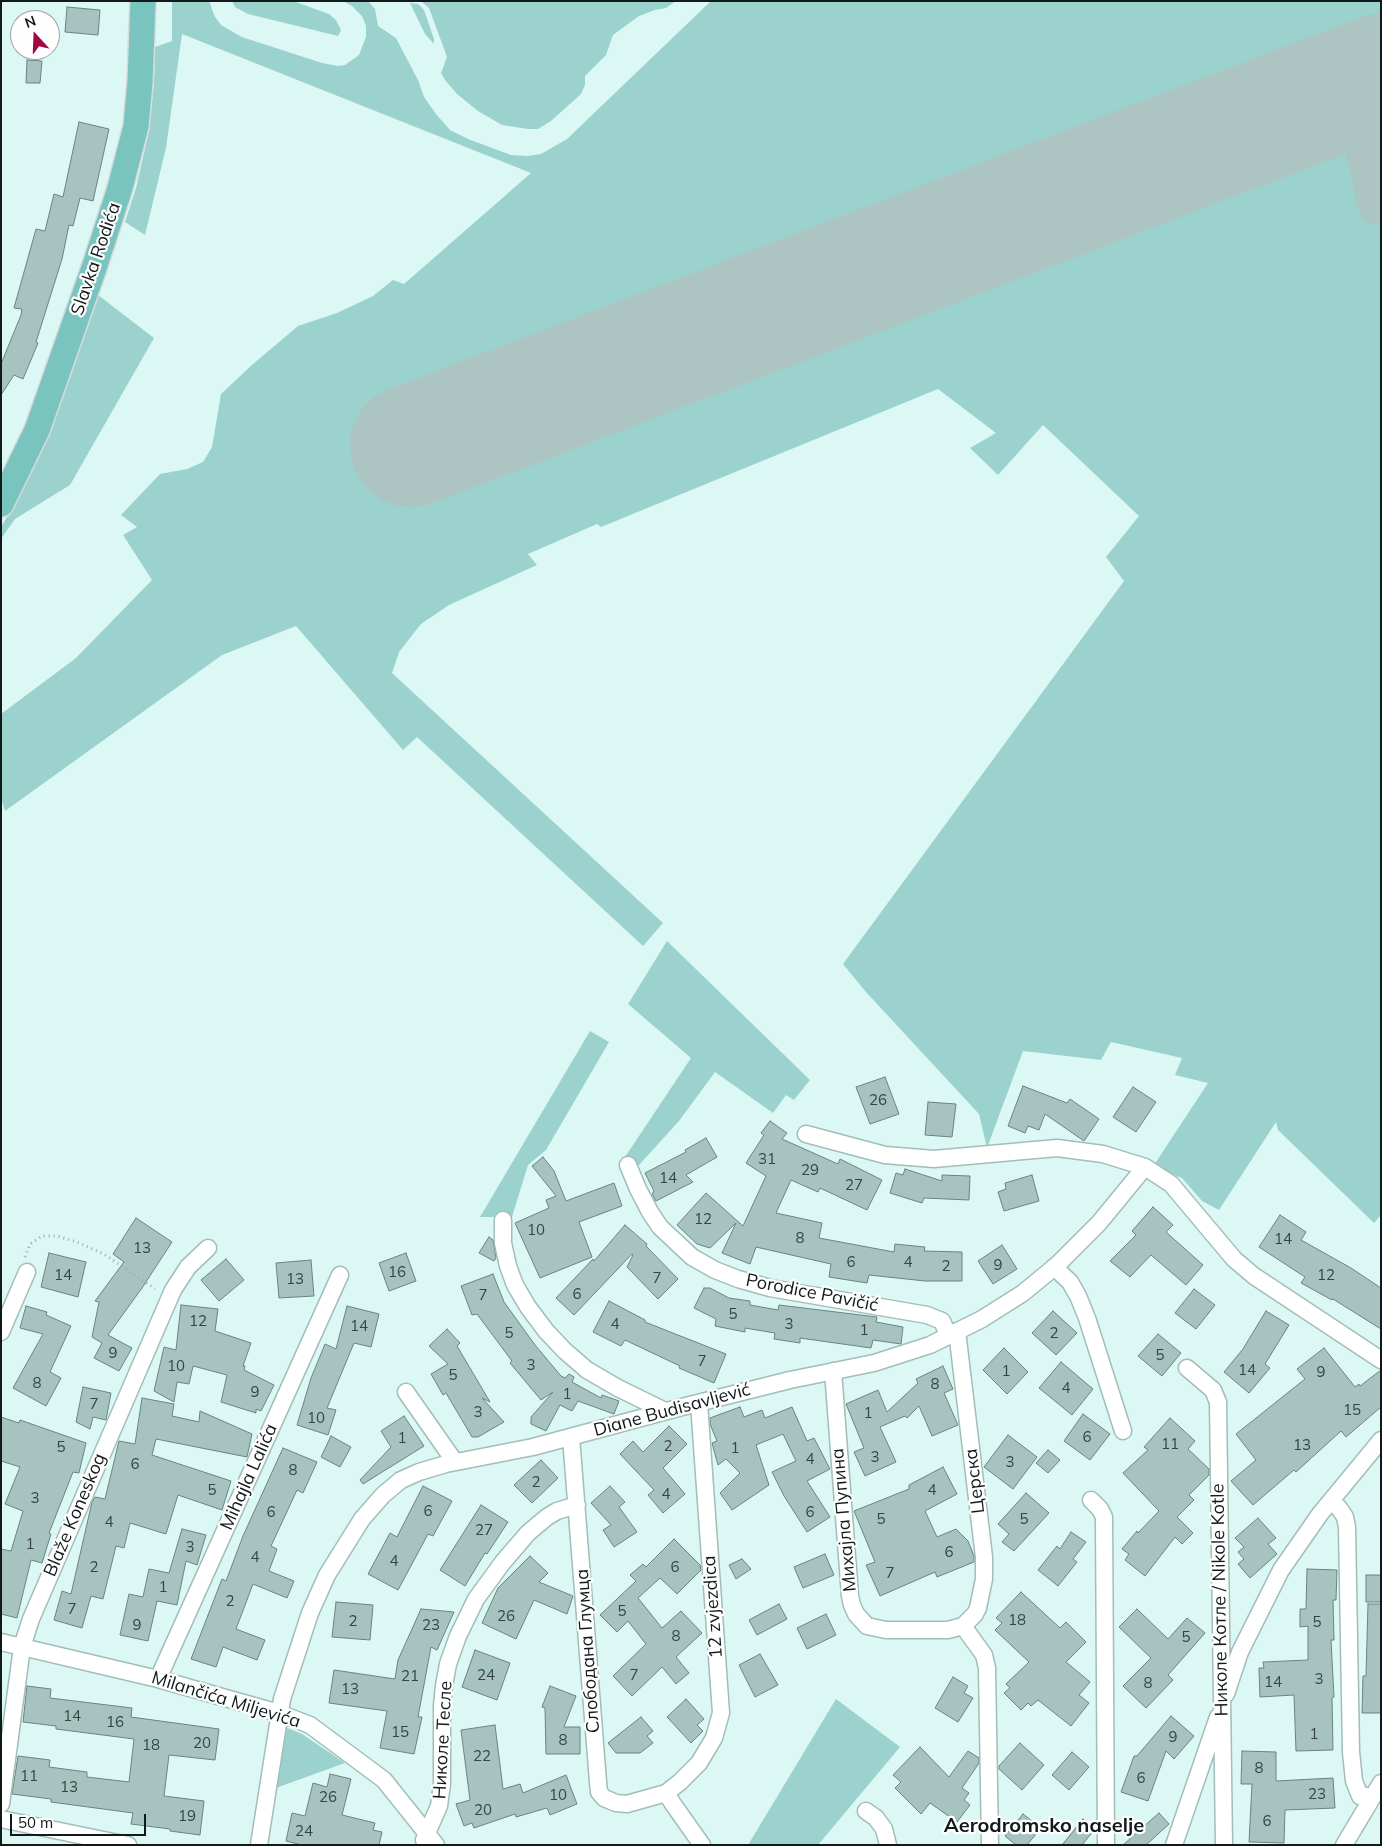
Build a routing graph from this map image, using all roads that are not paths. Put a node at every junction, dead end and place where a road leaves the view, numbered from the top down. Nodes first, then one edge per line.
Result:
1 (144, 1) edge
2 (1, 504) edge
3 (806, 1134) dead end
4 (628, 1165) dead end
5 (1145, 1168) junction
6 (503, 1220) dead end
7 (208, 1248) dead end
8 (1054, 1268) junction
9 (27, 1272) road end
10 (340, 1275) dead end
11 (1, 1332) edge
12 (953, 1333) junction
13 (1381, 1360) edge
14 (1187, 1368) dead end
15 (832, 1371) junction
16 (406, 1392) dead end
17 (699, 1403) junction
18 (665, 1411) junction
19 (1123, 1431) dead end
20 (571, 1437) junction
21 (1381, 1440) edge
22 (455, 1462) junction
23 (1091, 1500) dead end
24 (1331, 1501) junction
25 (577, 1505) junction
26 (963, 1626) junction
27 (1, 1642) edge
28 (22, 1647) junction
29 (158, 1679) junction
30 (1222, 1705) junction
31 (279, 1713) junction
32 (1377, 1790) edge
33 (666, 1793) junction
34 (1, 1804) edge
35 (866, 1811) dead end
36 (1, 1819) edge
37 (428, 1840) edge
38 (128, 1845) edge
39 (259, 1845) edge
40 (702, 1845) edge
41 (888, 1845) edge
42 (990, 1845) edge
43 (1106, 1845) edge
44 (1174, 1845) edge
45 (1224, 1845) edge
46 (1344, 1845) edge

1 - 2 main road, Slavka Rodića
3 - 5 street
4 - 12 street, Porodice Pavičić
5 - 8 street, Diane Budisavljević
5 - 13 street
6 - 18 street
7 - 28 street, Blaže Koneskog
8 - 12 street, Diane Budisavljević
8 - 19 street
9 - 11 street
10 - 29 street, Mihajla Lalića
12 - 15 street, Diane Budisavljević
12 - 26 street, Церска
14 - 30 street, Николе Котле / Nikole Kotle
15 - 17 street, Diane Budisavljević
15 - 26 street, Михајла Пупина
16 - 22 street
17 - 18 street, Diane Budisavljević
17 - 33 street, 12 zvjezdica
18 - 20 street, Diane Budisavljević
20 - 22 street, Diane Budisavljević
20 - 25 street, Слободана Глумца
21 - 24 street
22 - 31 street, Diane Budisavljević
23 - 43 street
24 - 30 street
24 - 32 street
25 - 33 street, Слободана Глумца
25 - 37 street, Николе Тесле
26 - 42 street
27 - 28 street, Milančića Miljevića
28 - 29 street, Milančića Miljevića
28 - 34 street, Blaže Koneskog
29 - 31 street, Milančića Miljevića
30 - 44 street
30 - 45 street, Николе Котле / Nikole Kotle
31 - 37 street, Milančića Miljevića
31 - 39 street, Diane Budisavljević
32 - 46 street
33 - 40 street
35 - 41 street
36 - 38 street

